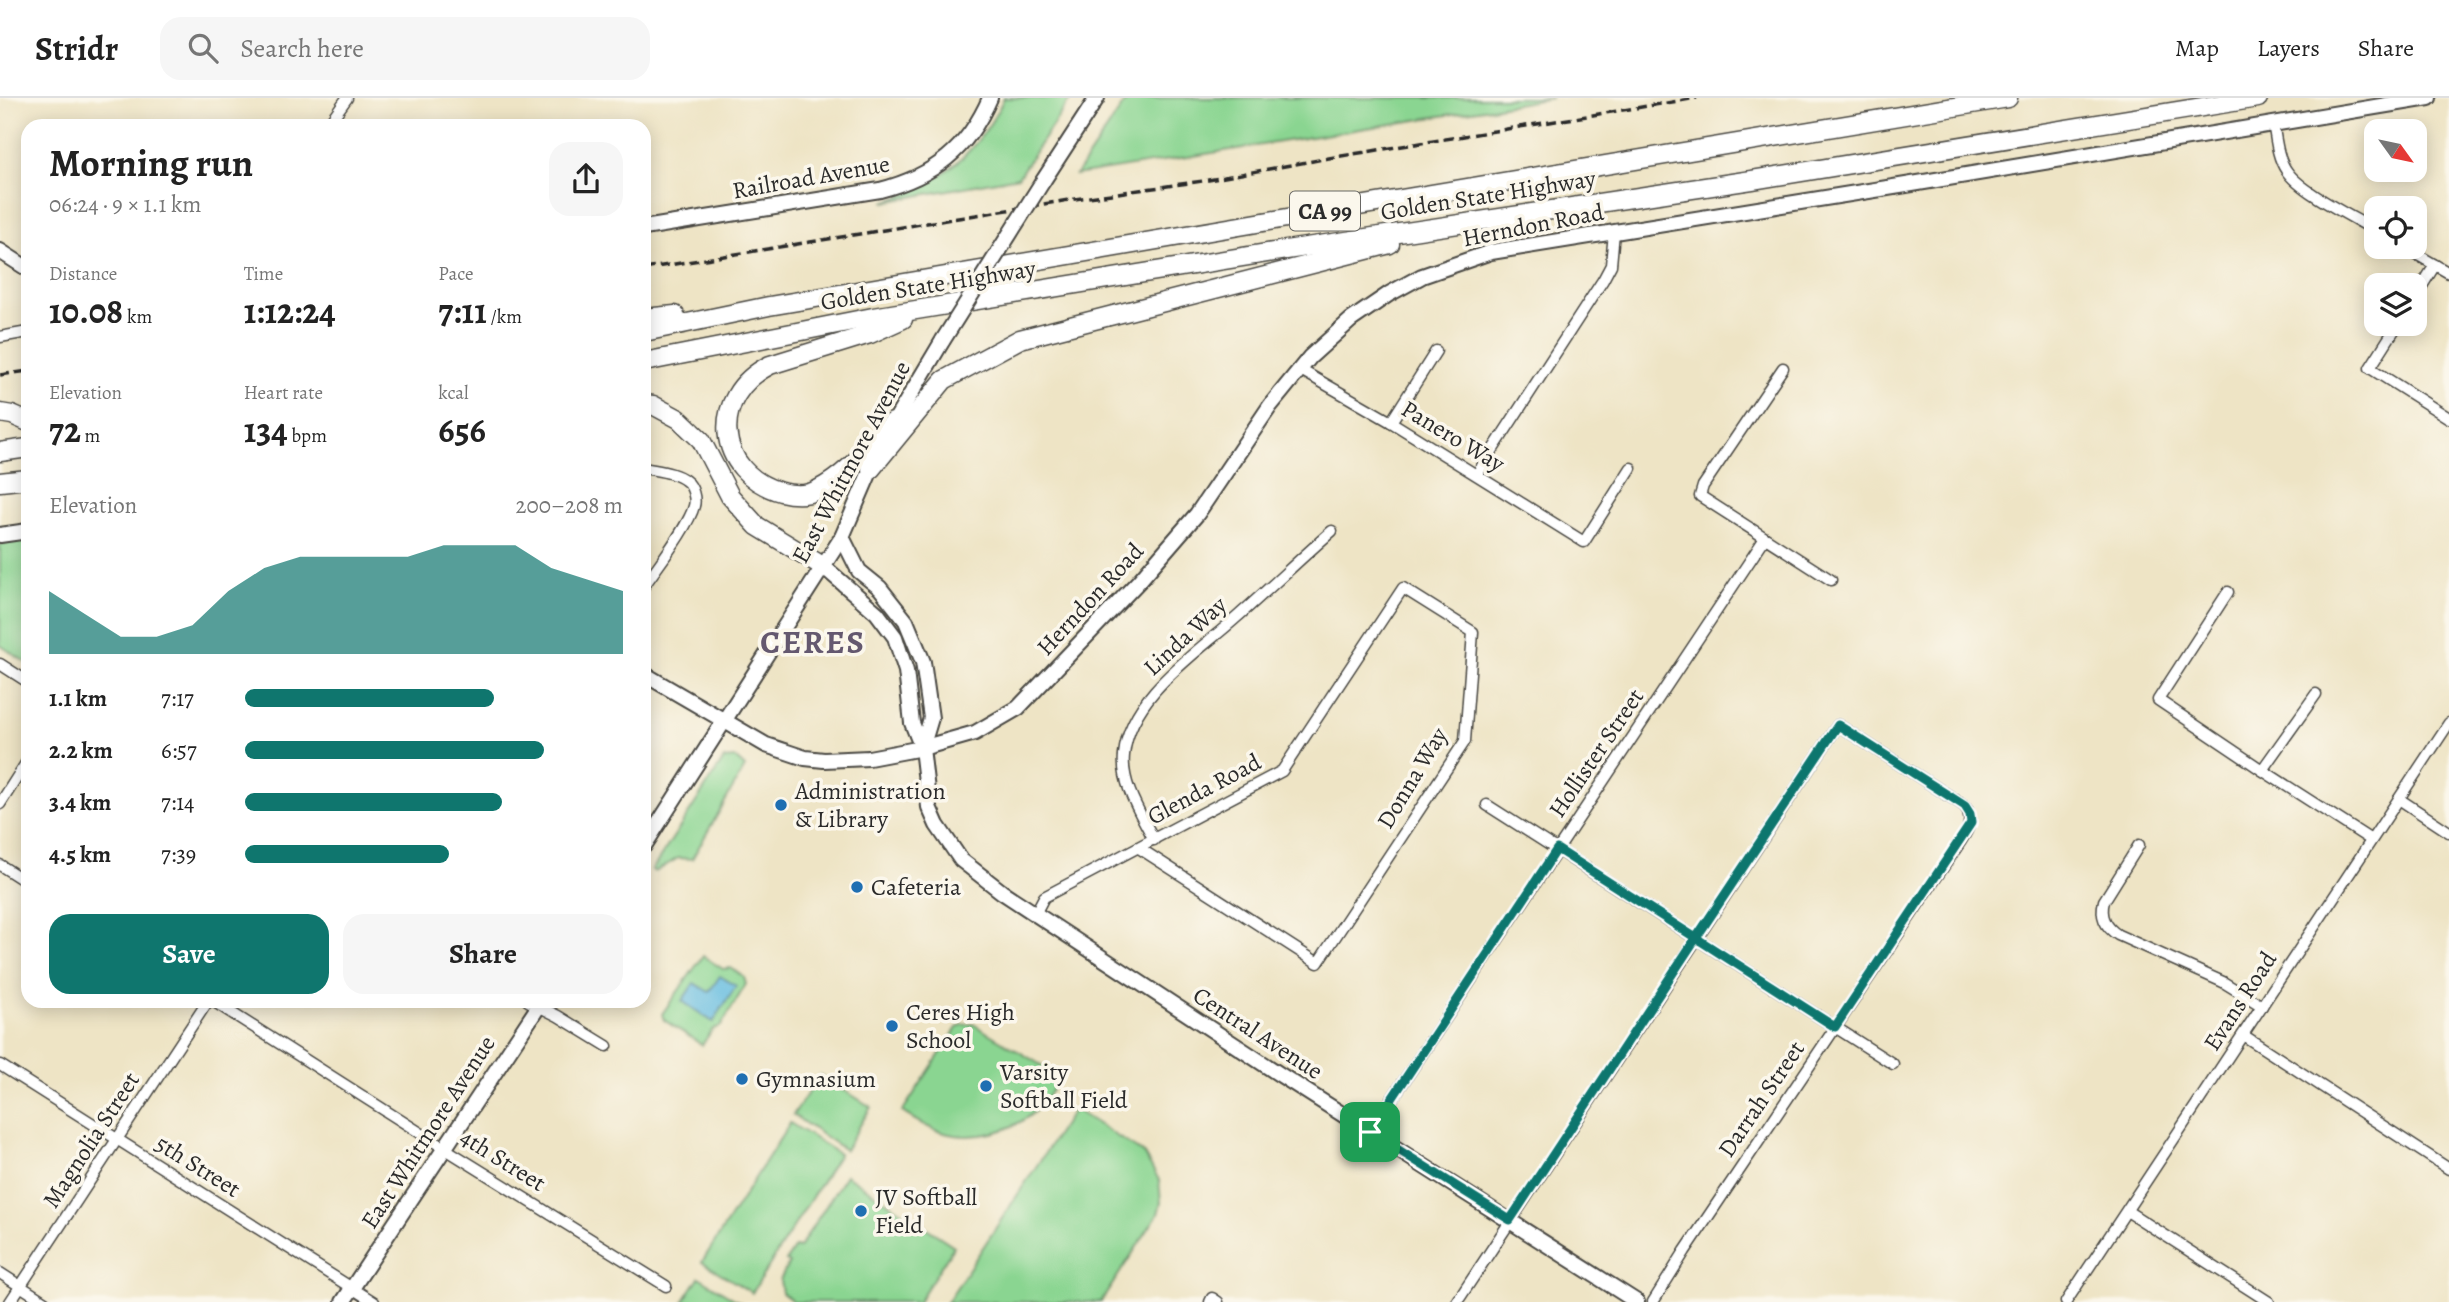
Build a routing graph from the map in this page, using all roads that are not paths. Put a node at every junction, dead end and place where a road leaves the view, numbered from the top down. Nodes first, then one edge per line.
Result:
1 (347, 98) edge
2 (990, 98) edge
3 (1097, 98) edge
4 (2008, 98) edge
5 (2258, 98) edge
6 (2429, 98) edge
7 (332, 119) edge
8 (2273, 123) junction
9 (1485, 220) junction
10 (2364, 223) edge
11 (651, 227) edge
12 (1614, 232) junction
13 (0, 251) edge
14 (2425, 259) edge
15 (21, 264) edge
16 (2435, 265) junction
17 (2449, 273) edge
18 (2427, 278) edge
19 (769, 306) junction
20 (924, 309) junction
21 (651, 317) edge
22 (651, 331) edge
23 (21, 333) edge
24 (2390, 336) edge
25 (0, 337) edge
26 (1436, 351) dead end
27 (651, 360) edge
28 (1783, 368) dead end
29 (1299, 369) junction
30 (651, 405) edge
31 (0, 413) edge
32 (2449, 418) edge
33 (21, 419) edge
34 (893, 422) junction
35 (1391, 422) junction
36 (1631, 468) dead end
37 (871, 469) junction
38 (651, 470) edge
39 (1477, 474) junction
40 (21, 480) edge
41 (0, 482) edge
42 (1332, 531) dead end
43 (21, 532) edge
44 (0, 535) edge
45 (842, 537) junction
46 (1765, 538) junction
47 (824, 567) junction
48 (651, 575) edge
49 (1831, 580) dead end
50 (1403, 588) joint
51 (2228, 592) dead end
52 (0, 664) edge
53 (21, 678) edge
54 (651, 678) edge
55 (2316, 694) dead end
56 (723, 721) junction
57 (2449, 723) edge
58 (922, 748) junction
59 (2262, 770) junction
60 (21, 771) edge
61 (2399, 799) junction
62 (0, 804) edge
63 (1487, 805) dead end
64 (2449, 832) edge
65 (651, 835) edge
66 (1154, 840) junction
67 (2371, 840) junction
68 (2139, 845) dead end
69 (1139, 848) junction
70 (1557, 849) junction
71 (0, 865) edge
72 (21, 878) edge
73 (1035, 914) junction
74 (1696, 938) junction
75 (2262, 1006) junction
76 (203, 1008) edge
77 (224, 1008) edge
78 (533, 1008) edge
79 (544, 1008) edge
80 (1835, 1027) junction
81 (2243, 1035) junction
82 (607, 1046) dead end
83 (1892, 1064) dead end
84 (0, 1065) edge
85 (1370, 1132) junction
86 (115, 1139) junction
87 (444, 1148) junction
88 (2449, 1169) edge
89 (2127, 1211) junction
90 (1510, 1220) junction
91 (0, 1273) edge
92 (666, 1286) dead end
93 (20, 1287) junction
94 (352, 1287) junction
95 (10, 1302) edge
96 (45, 1302) edge
97 (343, 1302) edge
98 (374, 1302) edge
99 (1457, 1302) edge
100 (1637, 1302) edge
101 (1653, 1302) edge
102 (2066, 1302) edge
103 (2269, 1302) edge

1 - 7 street
2 - 11 street, Railroad Avenue
3 - 34 street, East Whitmore Avenue, bridge
4 - 19 highway, Golden State Highway / CA 99
5 - 9 highway, Golden State Highway / CA 99
6 - 8 street, Herndon Road
8 - 10 street
8 - 12 street, Herndon Road
9 - 20 highway, Golden State Highway / CA 99
9 - 37 highway
12 - 29 street, Herndon Road
12 - 39 street
13 - 15 street
14 - 16 street
16 - 17 street
16 - 18 street
19 - 21 highway
19 - 22 highway, Golden State Highway / CA 99
20 - 27 highway, Golden State Highway / CA 99
20 - 34 highway
23 - 25 street
24 - 32 street
26 - 35 street
28 - 46 street
29 - 35 street, Panero Way
29 - 58 street, Herndon Road
30 - 47 highway
31 - 33 highway
34 - 37 street, East Whitmore Avenue
35 - 39 street, Panero Way
36 - 39 street, Panero Way
37 - 45 street, East Whitmore Avenue
38 - 48 street
40 - 41 highway
42 - 66 street, Linda Way
43 - 44 street
45 - 47 street, East Whitmore Avenue
45 - 58 street
46 - 49 street
46 - 70 street, Hollister Street
47 - 56 street, East Whitmore Avenue
47 - 58 street
50 - 66 street, Glenda Road
50 - 69 street, Donna Way
51 - 59 street
52 - 53 street
54 - 56 street, Herndon Road
55 - 59 street
56 - 58 street, Herndon Road
56 - 65 street, East Whitmore Avenue
57 - 61 street, Evans Road
58 - 73 street, Central Avenue
59 - 67 street
60 - 62 street
61 - 64 street
61 - 67 street, Evans Road
63 - 70 street
66 - 69 street, Glenda Road
67 - 75 street, Evans Road
68 - 75 street
69 - 73 street, Glenda Road
70 - 74 street
70 - 85 street, Hollister Street
71 - 72 street
73 - 85 street, Central Avenue
74 - 80 street
74 - 80 street, Darrah Street
74 - 90 street
75 - 81 street, Evans Road
76 - 86 street, Magnolia Street
77 - 87 street, 4th Street
78 - 87 street, East Whitmore Avenue
79 - 82 street
80 - 83 street
80 - 101 street, Darrah Street
81 - 88 street
81 - 89 street, Evans Road
84 - 86 street, 5th Street
85 - 90 street, Central Avenue
86 - 93 street, Magnolia Street
86 - 94 street, 5th Street
87 - 92 street, 4th Street
87 - 94 street, East Whitmore Avenue
89 - 102 street, Evans Road
89 - 103 street
90 - 99 street
90 - 100 street, Central Avenue
91 - 93 street
93 - 95 street, Magnolia Street
93 - 96 street
94 - 97 street, East Whitmore Avenue
94 - 98 street, 5th Street

